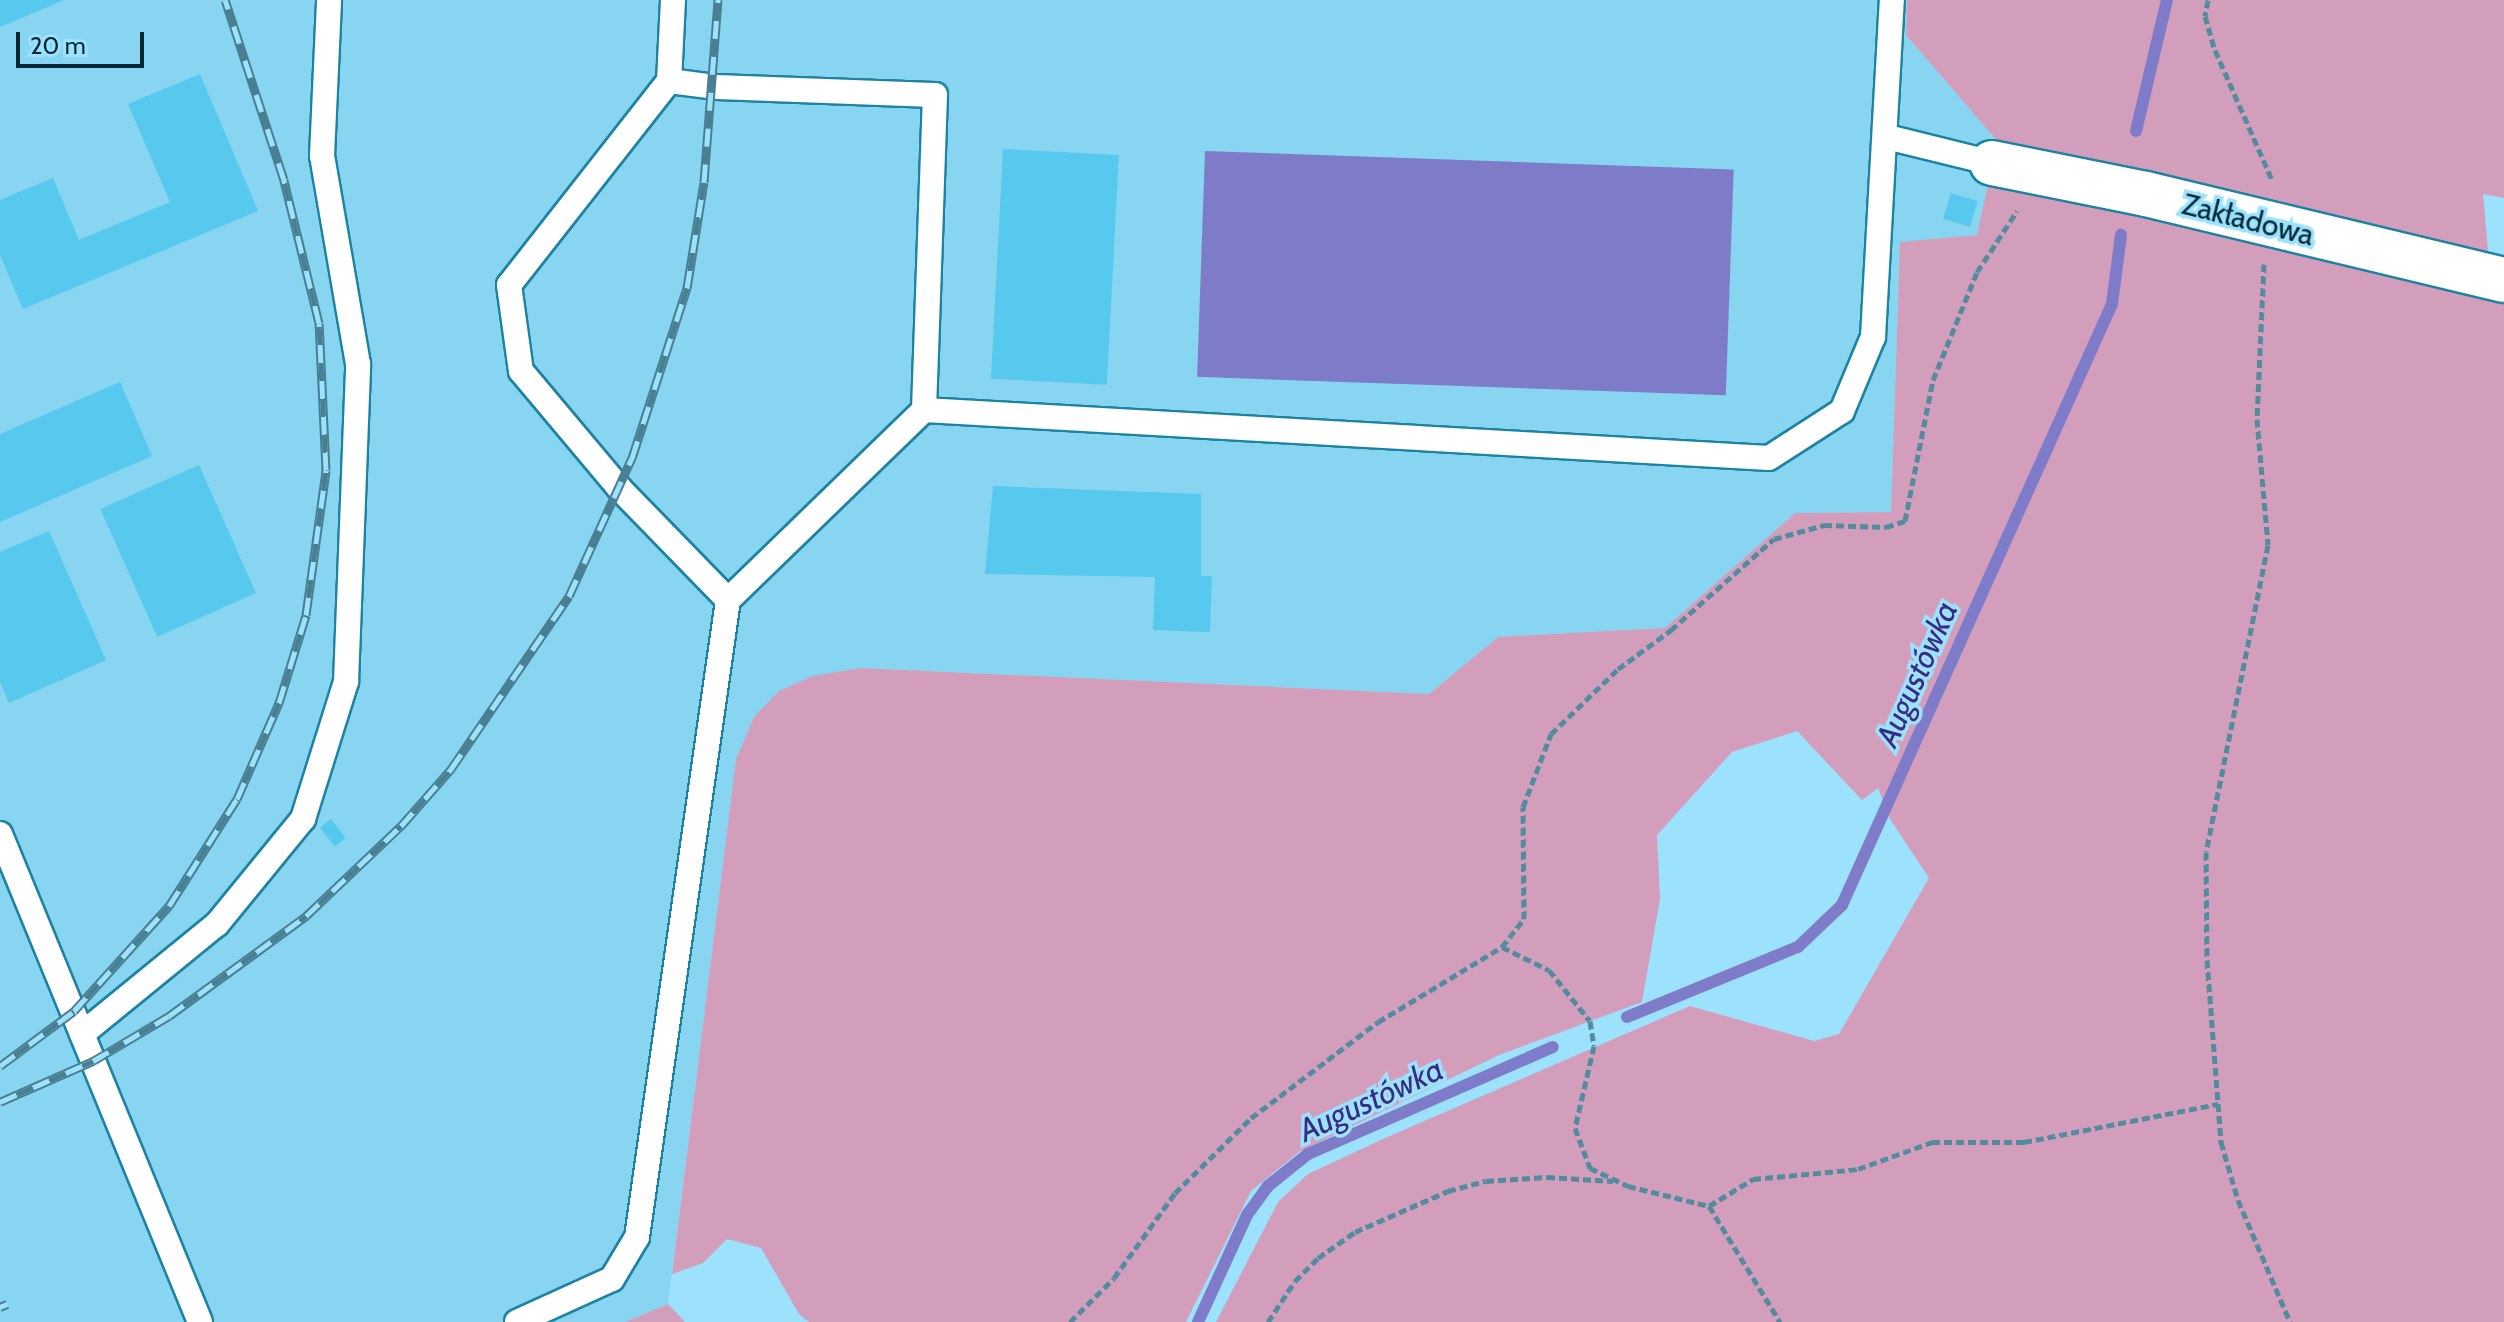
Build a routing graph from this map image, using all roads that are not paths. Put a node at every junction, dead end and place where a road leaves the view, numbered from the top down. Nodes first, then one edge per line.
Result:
1 (329, 0) edge
2 (673, 0) edge
3 (1892, 0) edge
4 (669, 81) junction
5 (1887, 137) junction
6 (1992, 163) joint
7 (2504, 280) edge
8 (924, 410) junction
9 (728, 600) junction
10 (0, 834) edge
11 (82, 1034) junction
12 (200, 1322) edge
13 (517, 1322) edge

1 - 11 lane
2 - 4 lane
3 - 5 lane
4 - 8 lane
4 - 9 lane
5 - 6 lane
5 - 8 lane
6 - 7 street, Zakładowa
8 - 9 lane
9 - 13 lane
10 - 11 lane
11 - 12 lane

